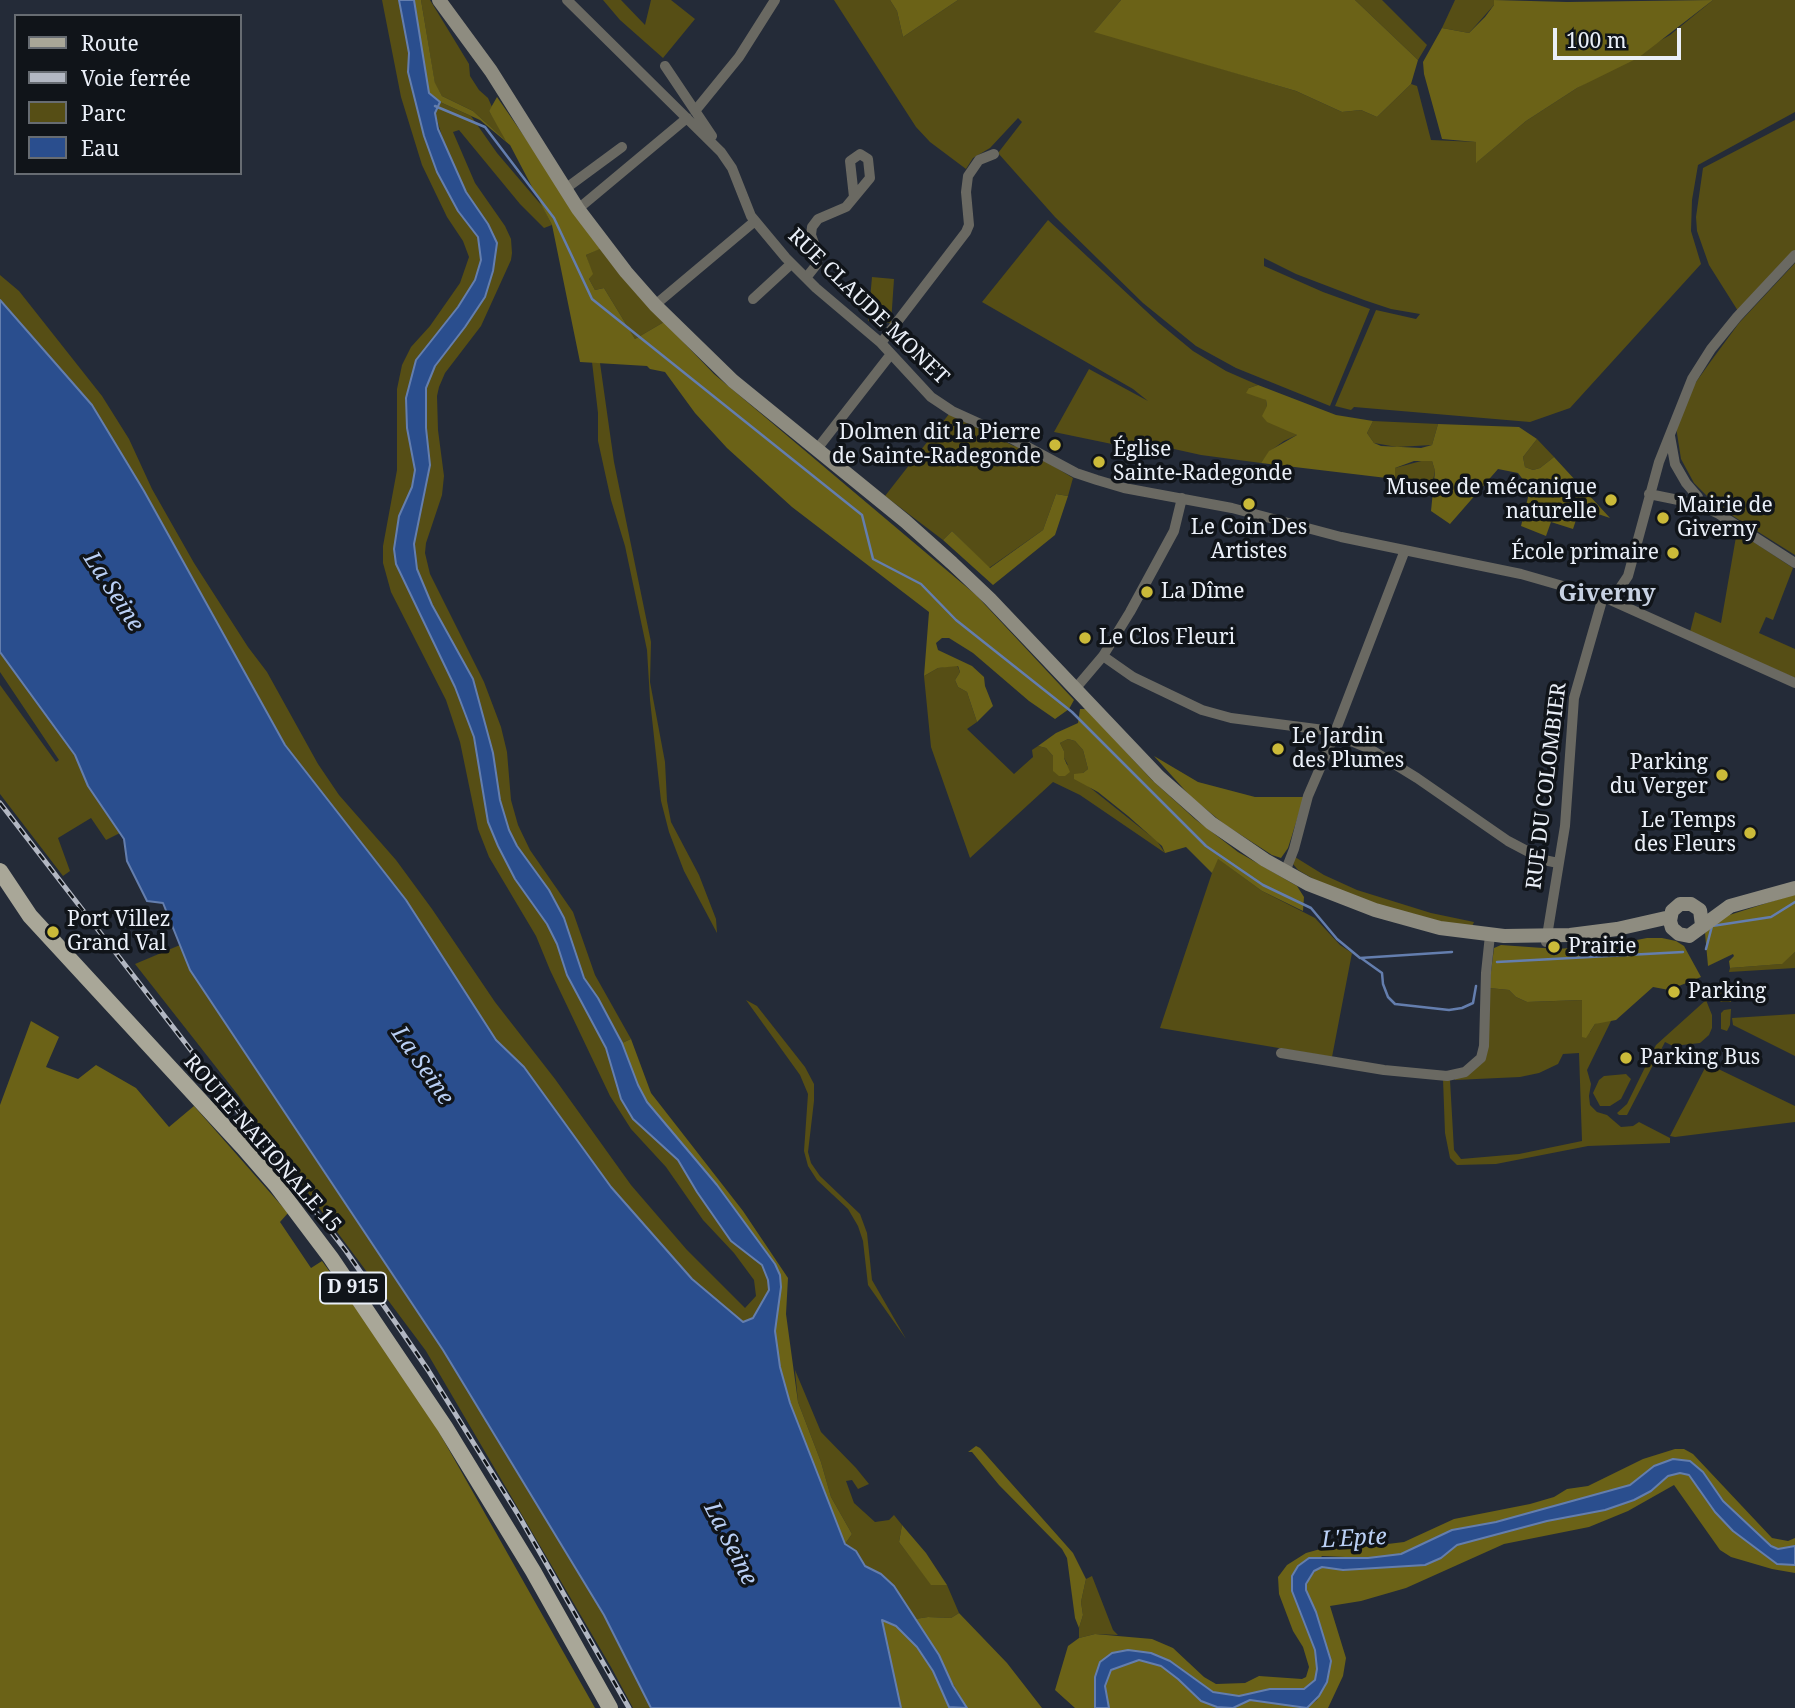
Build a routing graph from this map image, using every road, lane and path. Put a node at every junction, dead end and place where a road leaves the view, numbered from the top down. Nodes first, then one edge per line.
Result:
1 (439, 0) edge
2 (567, 0) edge
3 (775, 0) edge
4 (665, 66) dead end
5 (691, 115) junction
6 (622, 147) dead end
7 (994, 154) dead end
8 (565, 189) junction
9 (854, 197) dead end
10 (578, 209) junction
11 (755, 221) junction
12 (1795, 255) edge
13 (791, 264) junction
14 (806, 278) junction
15 (753, 299) dead end
16 (655, 305) junction
17 (881, 343) junction
18 (891, 354) junction
19 (1670, 436) junction
20 (817, 449) junction
21 (1649, 494) junction
22 (1182, 498) junction
23 (1698, 504) junction
24 (1405, 550) junction
25 (1795, 563) edge
26 (1605, 598) junction
27 (1103, 656) junction
28 (1795, 683) edge
29 (1076, 689) junction
30 (1334, 733) junction
31 (1558, 863) junction
32 (0, 871) edge
33 (1285, 872) junction
34 (1795, 888) edge
35 (1696, 906) junction
36 (1730, 906) junction
37 (1672, 924) junction
38 (1702, 925) junction
39 (1497, 936) junction
40 (1547, 939) junction
41 (1281, 1053) dead end
42 (610, 1708) edge

1 - 8 main road
2 - 5 street
3 - 5 street
4 - 5 street
5 - 10 street
5 - 11 street, RUE CLAUDE MONET
6 - 8 street
7 - 17 street
8 - 10 main road
9 - 14 street
10 - 16 main road
11 - 13 street, RUE CLAUDE MONET
11 - 16 street
12 - 19 street
13 - 14 street, RUE CLAUDE MONET
13 - 15 street
14 - 17 street, RUE CLAUDE MONET
16 - 20 main road
17 - 18 street, RUE CLAUDE MONET
18 - 20 street
18 - 22 street, RUE CLAUDE MONET
19 - 21 street
19 - 23 street
20 - 29 main road
21 - 23 street
21 - 26 street
22 - 24 street, RUE CLAUDE MONET
22 - 27 street
23 - 25 street
24 - 26 street, RUE CLAUDE MONET
24 - 30 street
26 - 28 street, RUE CLAUDE MONET
26 - 31 street, RUE DU COLOMBIER
27 - 29 street
27 - 30 street
29 - 33 main road
30 - 31 street
30 - 33 street
31 - 40 street, RUE DU COLOMBIER
32 - 42 main road, ROUTE NATIONALE 15 / D 915
33 - 39 main road
34 - 36 main road
35 - 36 main road
35 - 37 main road
35 - 38 main road
36 - 38 main road
37 - 38 main road
37 - 40 main road
39 - 40 main road
39 - 41 street

